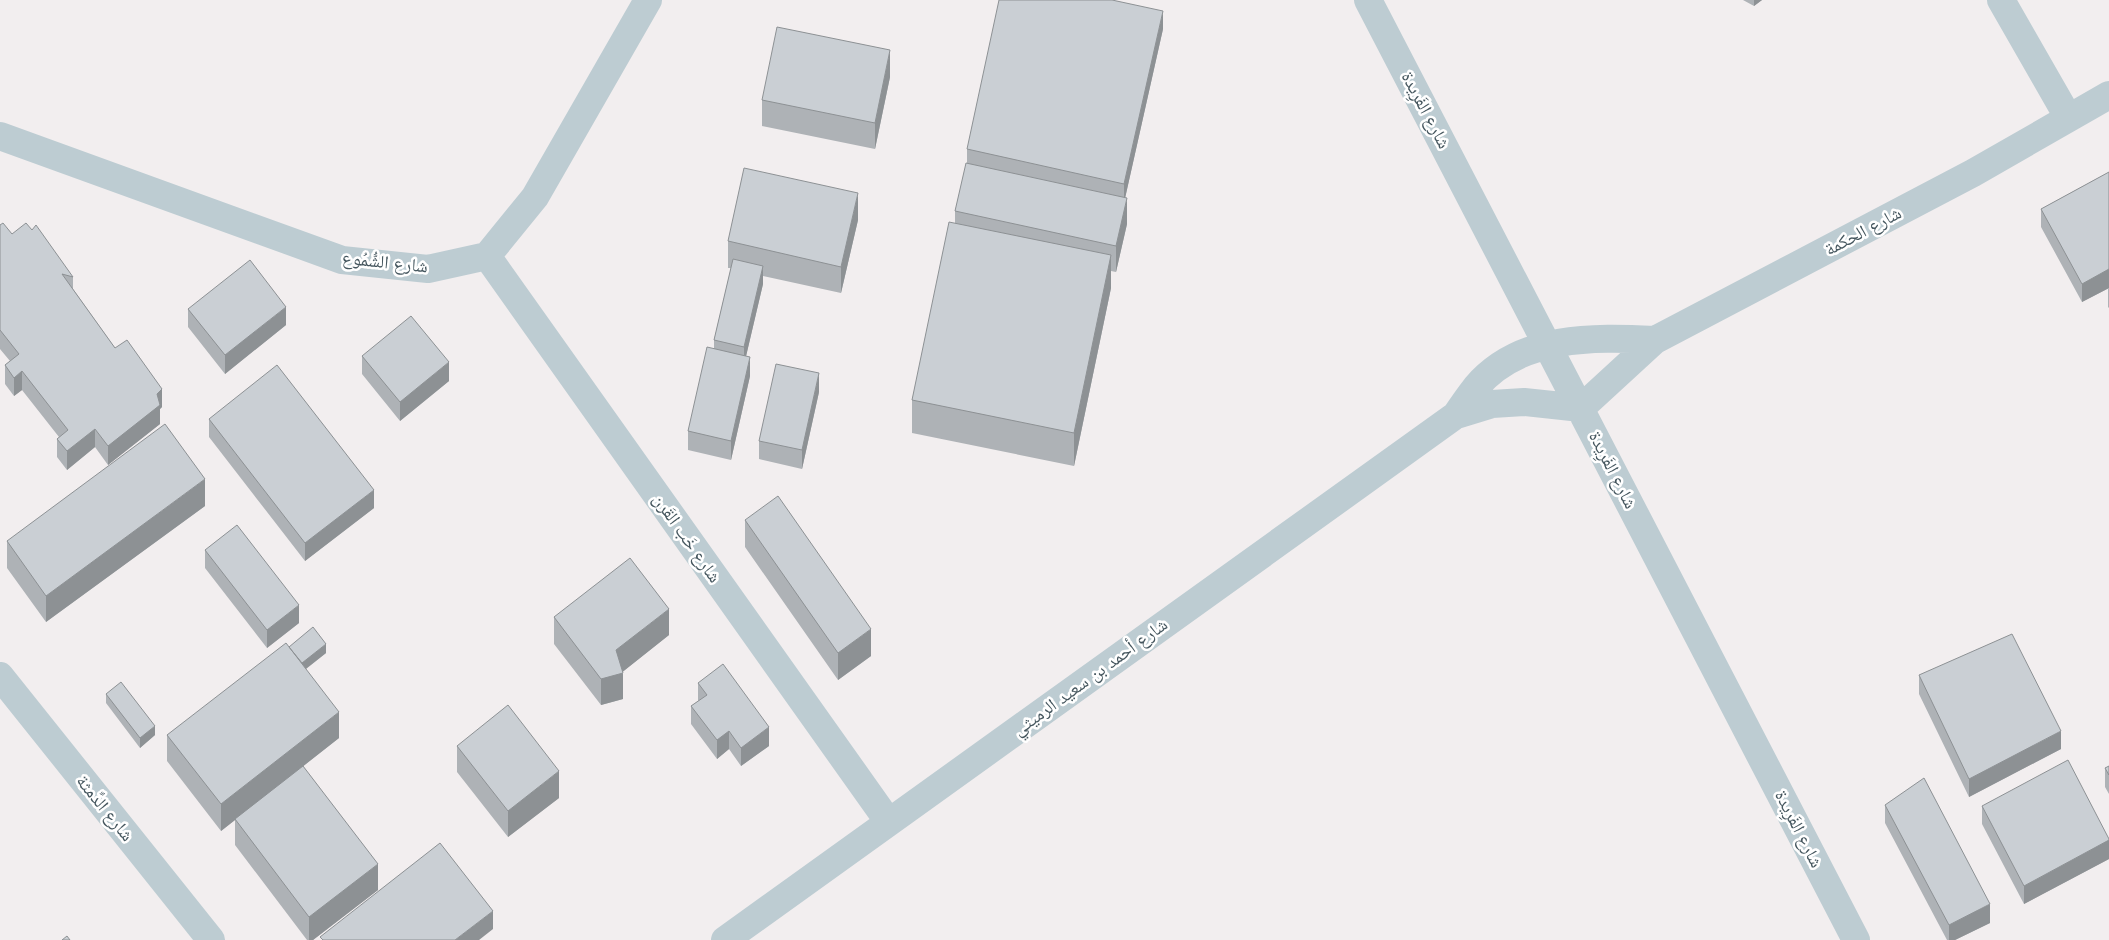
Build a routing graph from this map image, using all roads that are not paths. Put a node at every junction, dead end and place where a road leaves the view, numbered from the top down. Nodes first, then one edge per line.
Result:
1 (648, 0) edge
2 (1368, 0) edge
3 (2001, 0) edge
4 (2109, 95) edge
5 (2068, 117) junction
6 (0, 136) edge
7 (487, 256) junction
8 (1655, 340) junction
9 (1549, 345) junction
10 (1581, 408) junction
11 (1456, 415) junction
12 (0, 676) edge
13 (888, 821) junction
14 (211, 940) edge
15 (725, 940) edge
16 (1856, 940) edge

1 - 7 street
2 - 9 street, شارع الفَرِيدة
3 - 5 street
4 - 5 street, شارع الحكمة
5 - 8 street, شارع الحكمة
6 - 7 street, شارع الشُّمُوع
7 - 13 street, شارع خَب القَرن
8 - 9 street, شارع الحكمة
8 - 10 street, شارع الحكمة
9 - 10 street, شارع الفَرِيدة
9 - 11 street, شارع أحمد بن سعيد الرميثي
10 - 11 street, شارع أحمد بن سعيد الرميثي
10 - 16 street, شارع الفَرِيدة
11 - 13 street, شارع أحمد بن سعيد الرميثي
12 - 14 street, شارع الدِّمثة
13 - 15 street, شارع أحمد بن سعيد الرميثي

